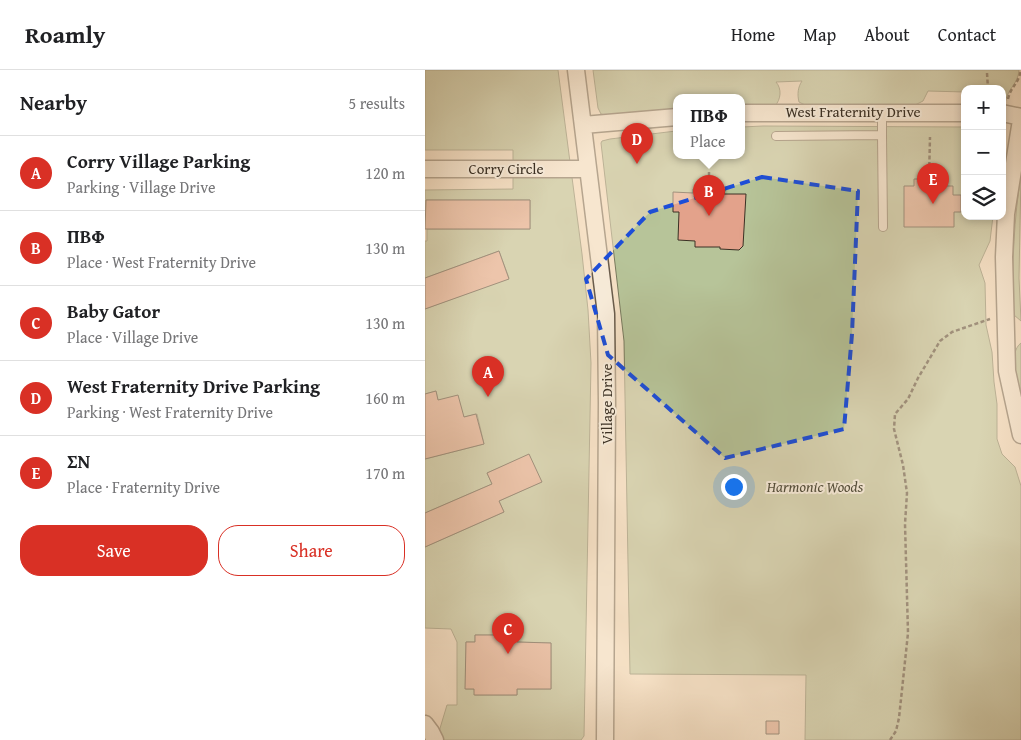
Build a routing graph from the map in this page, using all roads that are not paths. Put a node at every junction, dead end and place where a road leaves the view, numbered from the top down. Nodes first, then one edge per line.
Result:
1 (576, 70) edge
2 (1006, 109) edge
3 (882, 112) junction
4 (961, 112) edge
5 (745, 113) edge
6 (673, 117) edge
7 (1021, 118) edge
8 (583, 125) junction
9 (882, 135) junction
10 (776, 136) dead end
11 (425, 169) edge
12 (587, 169) junction
13 (883, 227) dead end
14 (1021, 435) edge
15 (425, 724) edge
16 (435, 740) edge
17 (605, 740) edge

1 - 8 street, Village Drive
2 - 7 street
3 - 4 street, West Fraternity Drive
3 - 5 street, West Fraternity Drive
3 - 9 lane
6 - 8 street
7 - 14 street
8 - 12 street, Village Drive
9 - 10 lane
9 - 13 lane
11 - 12 street, Corry Circle
12 - 17 street, Village Drive
15 - 16 street

